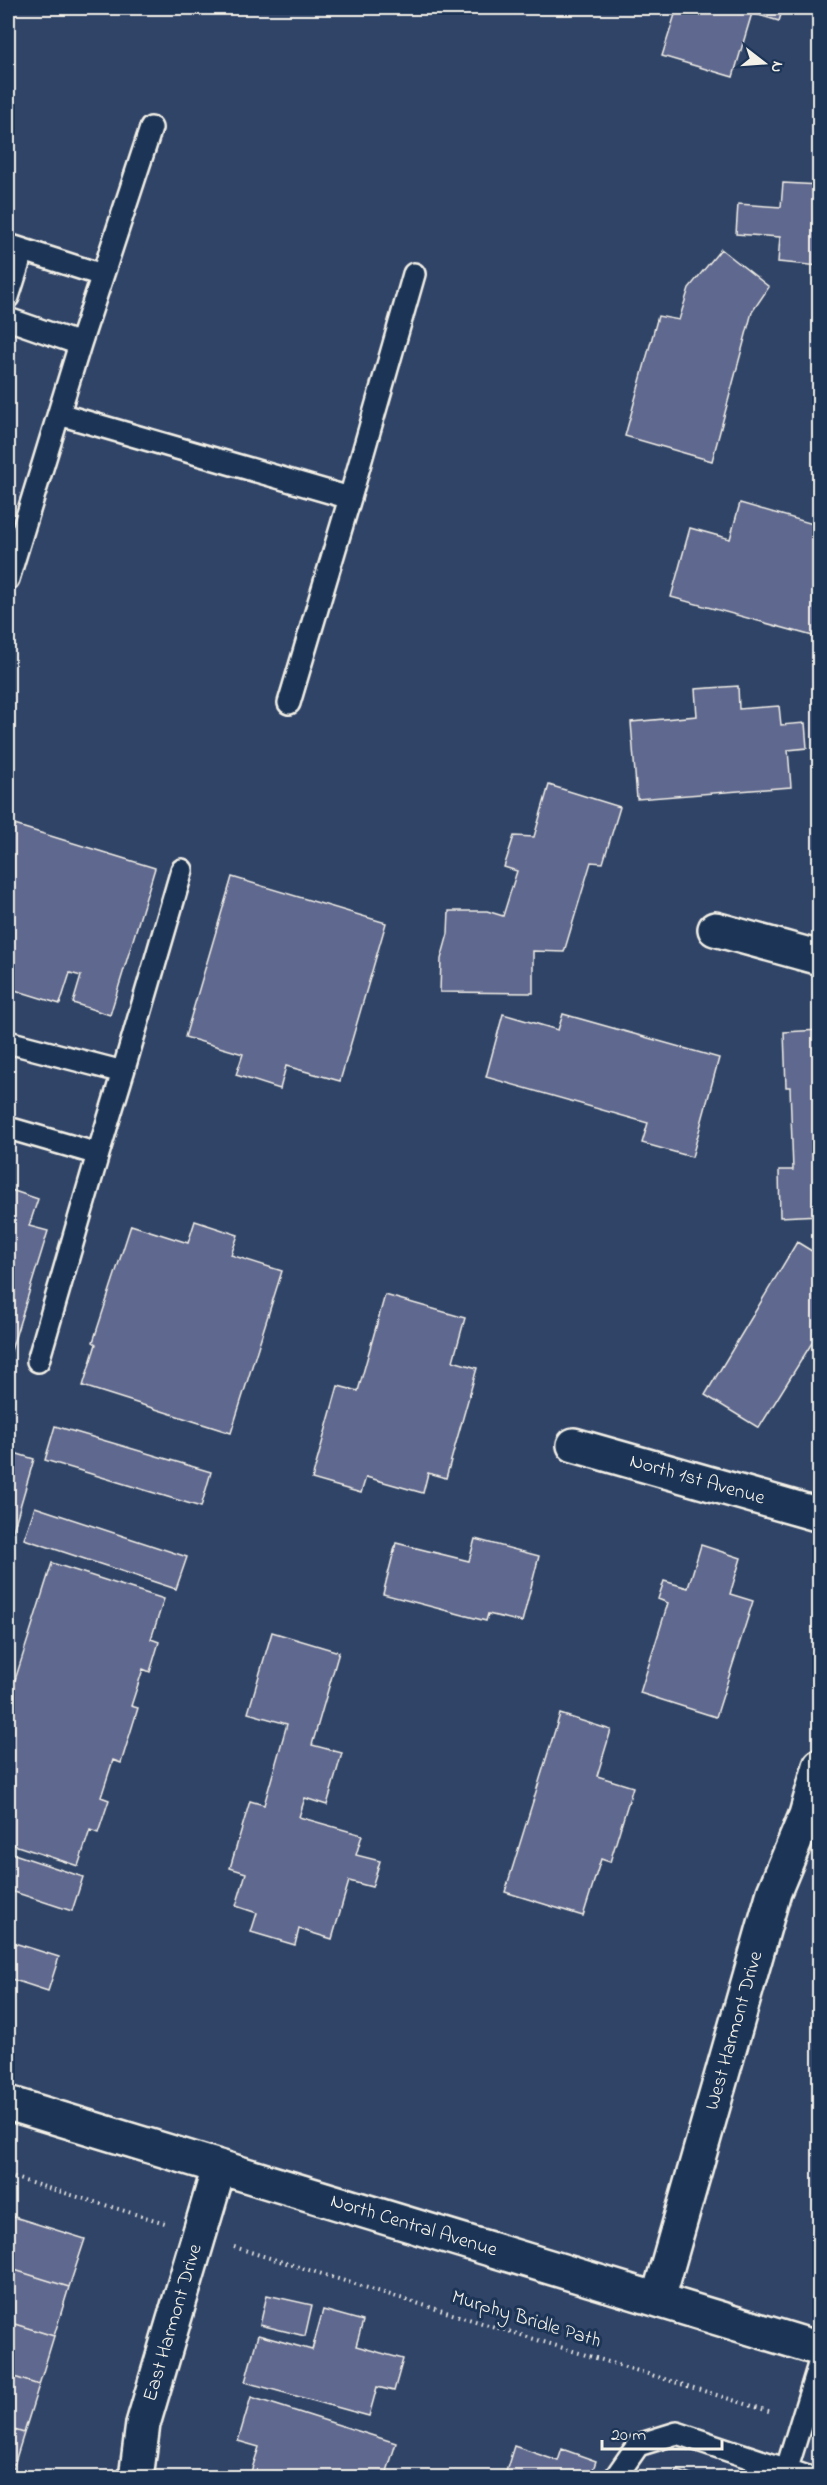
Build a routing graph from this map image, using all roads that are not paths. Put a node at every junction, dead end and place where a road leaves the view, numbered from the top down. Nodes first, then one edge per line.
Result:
1 (152, 128) dead end
2 (15, 247) edge
3 (414, 274) dead end
4 (102, 275) junction
5 (8, 297) edge
6 (8, 319) edge
7 (80, 344) junction
8 (59, 414) junction
9 (350, 498) junction
10 (8, 579) edge
11 (289, 703) dead end
12 (182, 870) dead end
13 (715, 929) dead end
14 (819, 958) edge
15 (8, 1042) edge
16 (123, 1072) junction
17 (8, 1128) edge
18 (98, 1155) junction
19 (38, 1361) dead end
20 (574, 1444) dead end
21 (819, 1515) edge
22 (819, 1766) edge
23 (8, 2103) edge
24 (219, 2168) junction
25 (658, 2299) junction
26 (819, 2349) edge
27 (819, 2361) edge
28 (787, 2468) junction
29 (136, 2478) edge
30 (615, 2478) edge
31 (811, 2478) edge

1 - 4 lane
2 - 4 lane
2 - 5 lane
3 - 9 lane
4 - 7 lane
6 - 7 lane
7 - 8 lane
8 - 9 lane
8 - 10 lane
9 - 11 lane
12 - 16 lane
13 - 14 street
15 - 16 lane
16 - 18 lane
17 - 18 lane
18 - 19 lane
20 - 21 street, North 1st Avenue
22 - 25 street, West Harmont Drive
23 - 24 street, North Central Avenue
24 - 25 street, North Central Avenue
24 - 29 street, East Harmont Drive
25 - 26 street, North Central Avenue
27 - 28 lane
28 - 30 lane
28 - 31 lane

